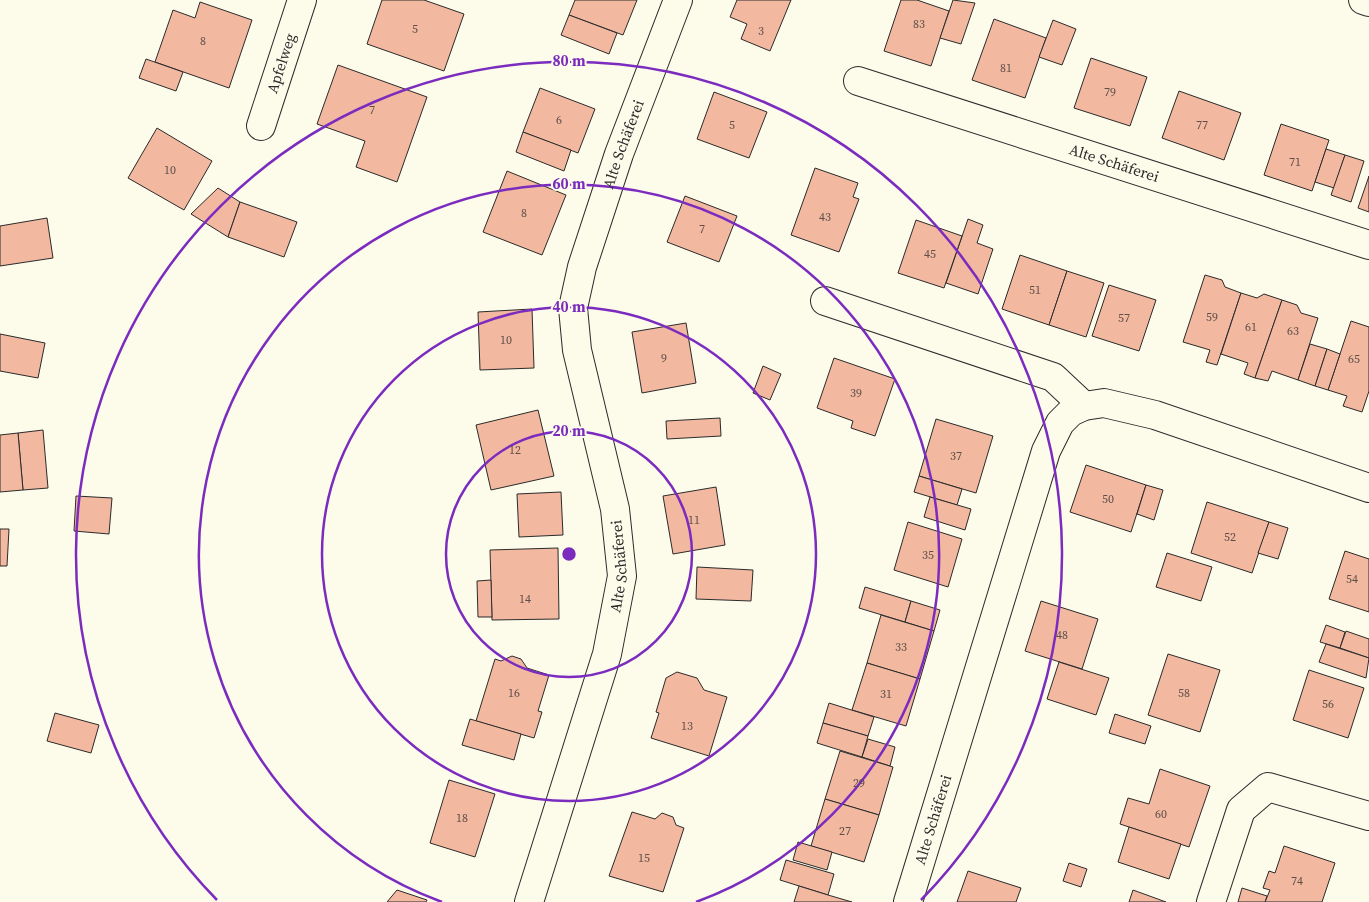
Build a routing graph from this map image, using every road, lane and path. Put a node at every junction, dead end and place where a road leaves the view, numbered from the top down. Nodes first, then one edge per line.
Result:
1 (302, 0) edge
2 (678, 0) edge
3 (1363, 0) edge
4 (1369, 2) edge
5 (858, 81) dead end
6 (261, 126) dead end
7 (1369, 245) edge
8 (825, 301) dead end
9 (1084, 406) junction
10 (1369, 488) edge
11 (1369, 816) edge
12 (529, 902) edge
13 (908, 902) edge
14 (1212, 902) edge

1 - 6 street, Apfelweg
2 - 12 street, Alte Schäferei
3 - 4 street
5 - 7 street, Alte Schäferei
8 - 9 street
9 - 10 street, Alte Schäferei
9 - 13 street, Alte Schäferei
11 - 14 street

